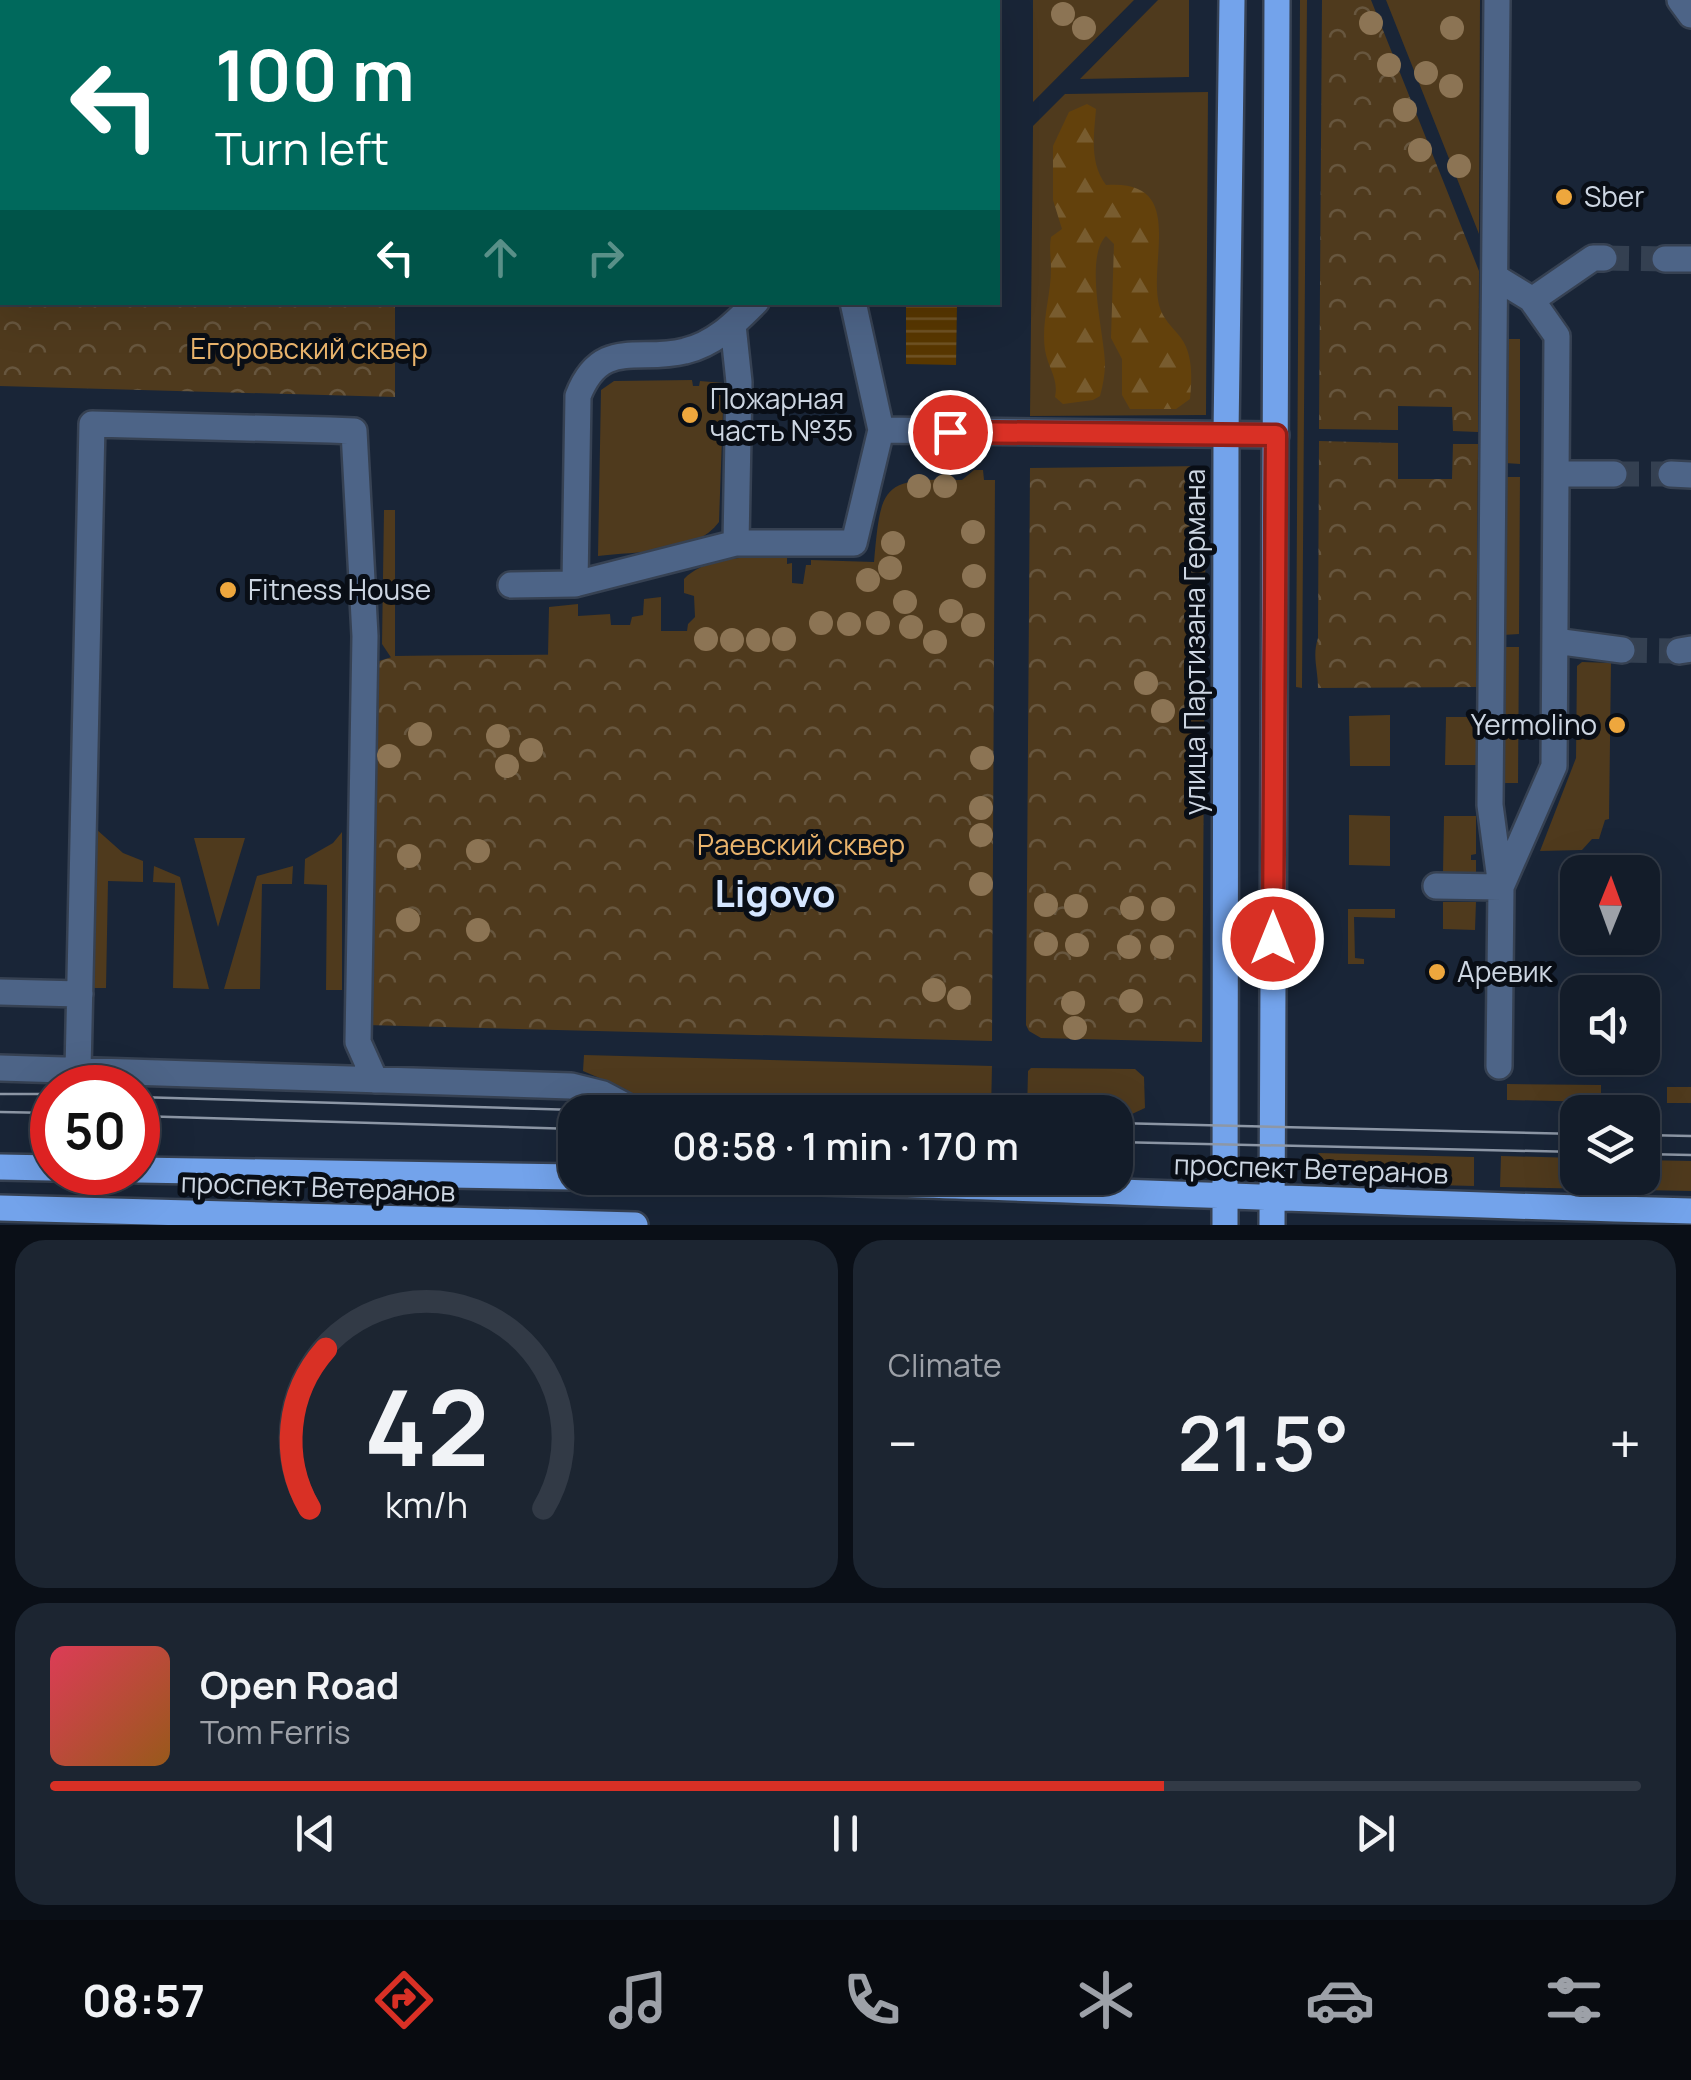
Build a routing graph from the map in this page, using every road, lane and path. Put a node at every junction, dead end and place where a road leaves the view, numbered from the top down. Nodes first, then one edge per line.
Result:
1 (1232, 0) edge
2 (1278, 0) edge
3 (1497, 0) edge
4 (1680, 0) edge
5 (1691, 15) edge
6 (1604, 258) tunnel mouth
7 (1495, 278) junction
8 (1532, 300) junction
9 (753, 305) edge
10 (854, 305) edge
11 (733, 325) junction
12 (881, 430) junction
13 (1226, 434) junction
14 (1276, 435) junction
15 (1556, 474) junction
16 (1614, 474) tunnel mouth
17 (736, 543) junction
18 (575, 584) junction
19 (511, 585) dead end
20 (1555, 641) junction
21 (1622, 650) tunnel mouth
22 (1436, 886) dead end
23 (1501, 887) junction
24 (0, 992) edge
25 (80, 994) junction
26 (78, 1065) edge
27 (1498, 1066) dead end
28 (0, 1068) edge
29 (30, 1069) edge
30 (160, 1073) edge
31 (375, 1080) junction
32 (604, 1095) edge
33 (0, 1167) edge
34 (30, 1168) edge
35 (160, 1170) edge
36 (558, 1176) edge
37 (1133, 1193) edge
38 (1224, 1196) junction
39 (1272, 1198) junction
40 (0, 1208) edge
41 (1691, 1211) edge
42 (634, 1225) edge
43 (1225, 1225) edge
44 (1272, 1225) edge

1 - 13 main road, улица Партизана Германа
2 - 14 main road
3 - 7 street
4 - 5 street
6 - 8 street
7 - 8 street
7 - 23 street
8 - 15 street
9 - 11 street
10 - 12 street
11 - 17 street
11 - 18 street
12 - 13 street
12 - 17 street
13 - 14 street
13 - 38 main road, улица Партизана Германа
14 - 39 main road
15 - 16 street
15 - 20 street
17 - 18 street
18 - 19 street
20 - 21 street
20 - 23 street
22 - 23 street
23 - 27 street
24 - 25 street
25 - 26 street
25 - 31 street
28 - 29 street
30 - 31 street
31 - 32 street
33 - 34 main road
35 - 36 main road, проспект Ветеранов
37 - 38 main road, проспект Ветеранов
38 - 39 main road, проспект Ветеранов
38 - 43 main road, улица Партизана Германа
39 - 41 main road, проспект Ветеранов
39 - 44 main road
40 - 42 main road, проспект Ветеранов

